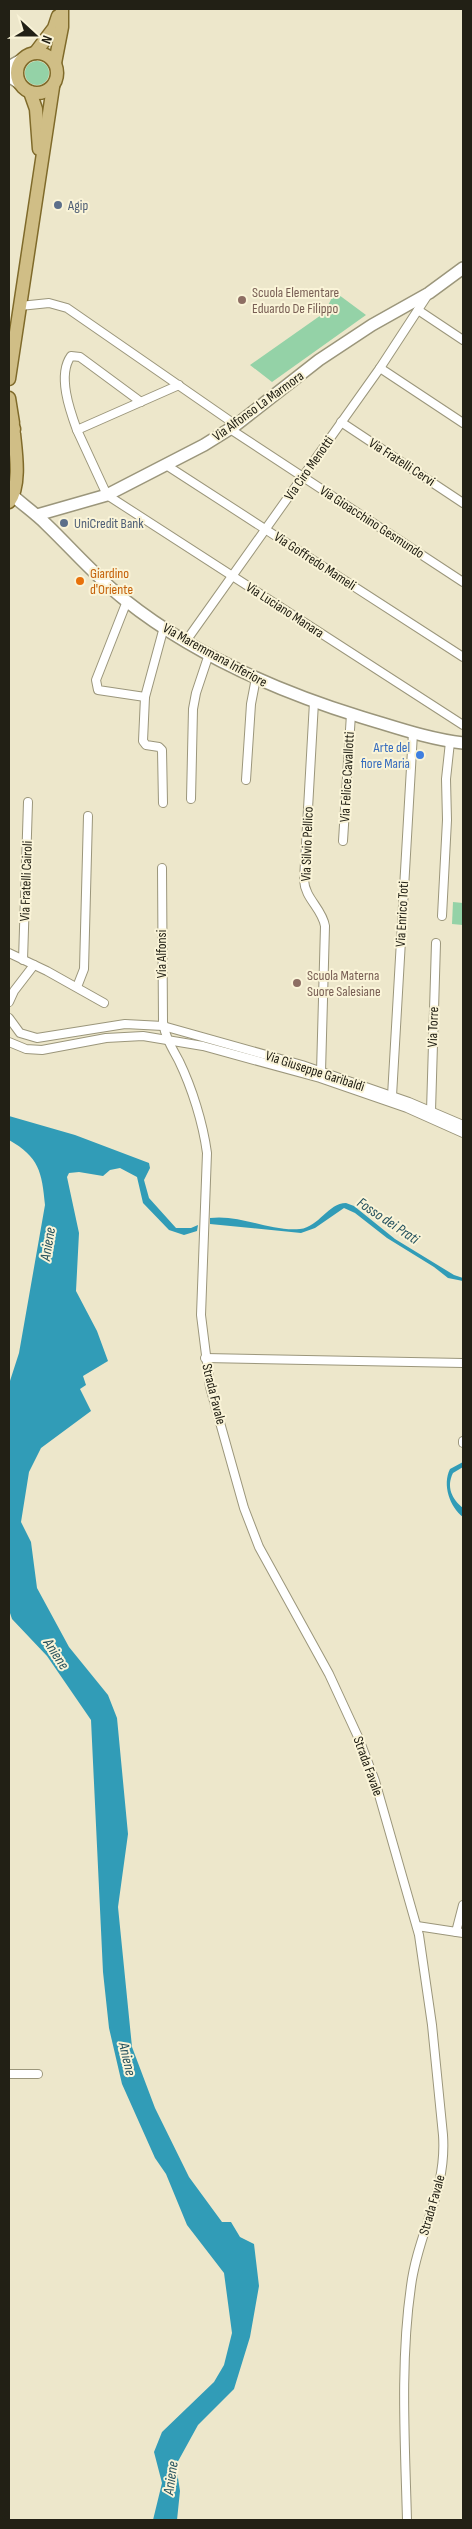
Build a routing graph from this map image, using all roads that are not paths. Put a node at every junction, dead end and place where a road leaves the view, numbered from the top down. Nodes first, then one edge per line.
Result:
1 (61, 9) edge
2 (35, 52) junction
3 (21, 60) junction
4 (55, 63) junction
5 (9, 67) edge
6 (14, 79) edge
7 (53, 87) junction
8 (30, 92) junction
9 (39, 166) junction
10 (463, 268) edge
11 (429, 293) junction
12 (20, 306) junction
13 (418, 310) junction
14 (463, 340) edge
15 (10, 356) edge
16 (380, 368) junction
17 (9, 379) edge
18 (179, 385) junction
19 (9, 398) edge
20 (141, 402) junction
21 (341, 422) junction
22 (463, 423) edge
23 (233, 427) junction
24 (11, 429) edge
25 (77, 430) junction
26 (166, 465) junction
27 (303, 477) junction
28 (107, 495) junction
29 (10, 497) edge
30 (463, 503) edge
31 (37, 515) junction
32 (265, 529) junction
33 (232, 576) junction
34 (463, 582) edge
35 (126, 601) junction
36 (164, 627) junction
37 (186, 641) junction
38 (209, 654) junction
39 (463, 657) edge
40 (256, 678) junction
41 (145, 697) junction
42 (314, 702) junction
43 (351, 714) junction
44 (463, 725) edge
45 (413, 733) junction
46 (450, 742) junction
47 (463, 743) edge
48 (246, 780) dead end
49 (191, 799) dead end
50 (28, 802) dead end
51 (163, 803) dead end
52 (88, 816) dead end
53 (344, 841) dead end
54 (162, 868) dead end
55 (442, 916) dead end
56 (436, 943) dead end
57 (9, 953) edge
58 (23, 960) junction
59 (34, 965) junction
60 (77, 987) junction
61 (11, 992) edge
62 (9, 1002) edge
63 (104, 1003) dead end
64 (9, 1018) edge
65 (163, 1026) junction
66 (167, 1039) junction
67 (9, 1042) edge
68 (321, 1072) junction
69 (392, 1096) junction
70 (430, 1111) junction
71 (463, 1125) edge
72 (463, 1133) edge
73 (205, 1358) junction
74 (463, 1364) edge
75 (463, 1905) edge
76 (417, 1926) junction
77 (460, 1932) edge
78 (9, 2074) edge
79 (38, 2074) dead end
80 (408, 2520) edge

1 - 2 main road
1 - 4 main road
2 - 3 main road
2 - 4 main road
3 - 5 main road
3 - 6 main road
4 - 7 main road
6 - 8 main road
7 - 8 main road
7 - 9 main road
8 - 9 main road
9 - 12 main road
10 - 11 main road, Via Alfonso La Marmora
11 - 13 street, Via Ciro Menotti
11 - 23 main road, Via Alfonso La Marmora
12 - 15 main road
12 - 18 street, Via Gioacchino Gesmundo
13 - 14 street
13 - 16 street, Via Ciro Menotti
15 - 17 main road
16 - 21 street, Via Ciro Menotti
16 - 22 street
18 - 20 street
18 - 23 street, Via Gioacchino Gesmundo
19 - 24 main road
20 - 25 street
20 - 25 street
21 - 27 street, Via Ciro Menotti
21 - 30 street, Via Fratelli Cervi
23 - 26 main road, Via Alfonso La Marmora
23 - 27 street, Via Gioacchino Gesmundo
24 - 29 main road
25 - 28 street
26 - 28 main road, Via Alfonso La Marmora
26 - 32 street, Via Goffredo Mameli
27 - 32 street, Via Ciro Menotti
27 - 34 street, Via Gioacchino Gesmundo
28 - 31 main road, Via Alfonso La Marmora
28 - 33 street, Via Luciano Manara
29 - 31 main road, Via Maremmana Inferiore
31 - 35 main road, Via Maremmana Inferiore
32 - 33 street, Via Ciro Menotti
32 - 39 street, Via Goffredo Mameli
33 - 37 street, Via Ciro Menotti
33 - 44 street, Via Luciano Manara
35 - 36 main road, Via Maremmana Inferiore
35 - 41 street
36 - 37 main road, Via Maremmana Inferiore
36 - 41 street
37 - 38 main road, Via Maremmana Inferiore
38 - 40 main road, Via Maremmana Inferiore
38 - 49 street
40 - 42 main road, Via Maremmana Inferiore
40 - 48 street
41 - 51 street
42 - 43 main road, Via Maremmana Inferiore
42 - 68 street, Via Silvio Pellico
43 - 45 main road, Via Maremmana Inferiore
43 - 53 street, Via Felice Cavallotti
45 - 46 main road, Via Maremmana Inferiore
45 - 69 street, Via Enrico Toti
46 - 47 main road, Via Maremmana Inferiore
46 - 55 street
50 - 58 street, Via Fratelli Cairoli
52 - 60 street
54 - 65 street, Via Alfonsi
56 - 70 street, Via Torre
57 - 58 street
58 - 59 street
59 - 60 street
59 - 61 street
60 - 63 street
61 - 62 street
64 - 65 street, Via Giuseppe Garibaldi
65 - 66 street, Via Alfonsi
65 - 68 street, Via Giuseppe Garibaldi
66 - 67 street, Via Giuseppe Garibaldi
66 - 72 street, Via Giuseppe Garibaldi
66 - 73 street, Strada Favale
68 - 69 street, Via Giuseppe Garibaldi
69 - 70 street, Via Giuseppe Garibaldi
70 - 71 street, Via Giuseppe Garibaldi
73 - 74 street
73 - 76 street, Strada Favale
75 - 77 street
76 - 77 street
76 - 80 street, Strada Favale
78 - 79 street

